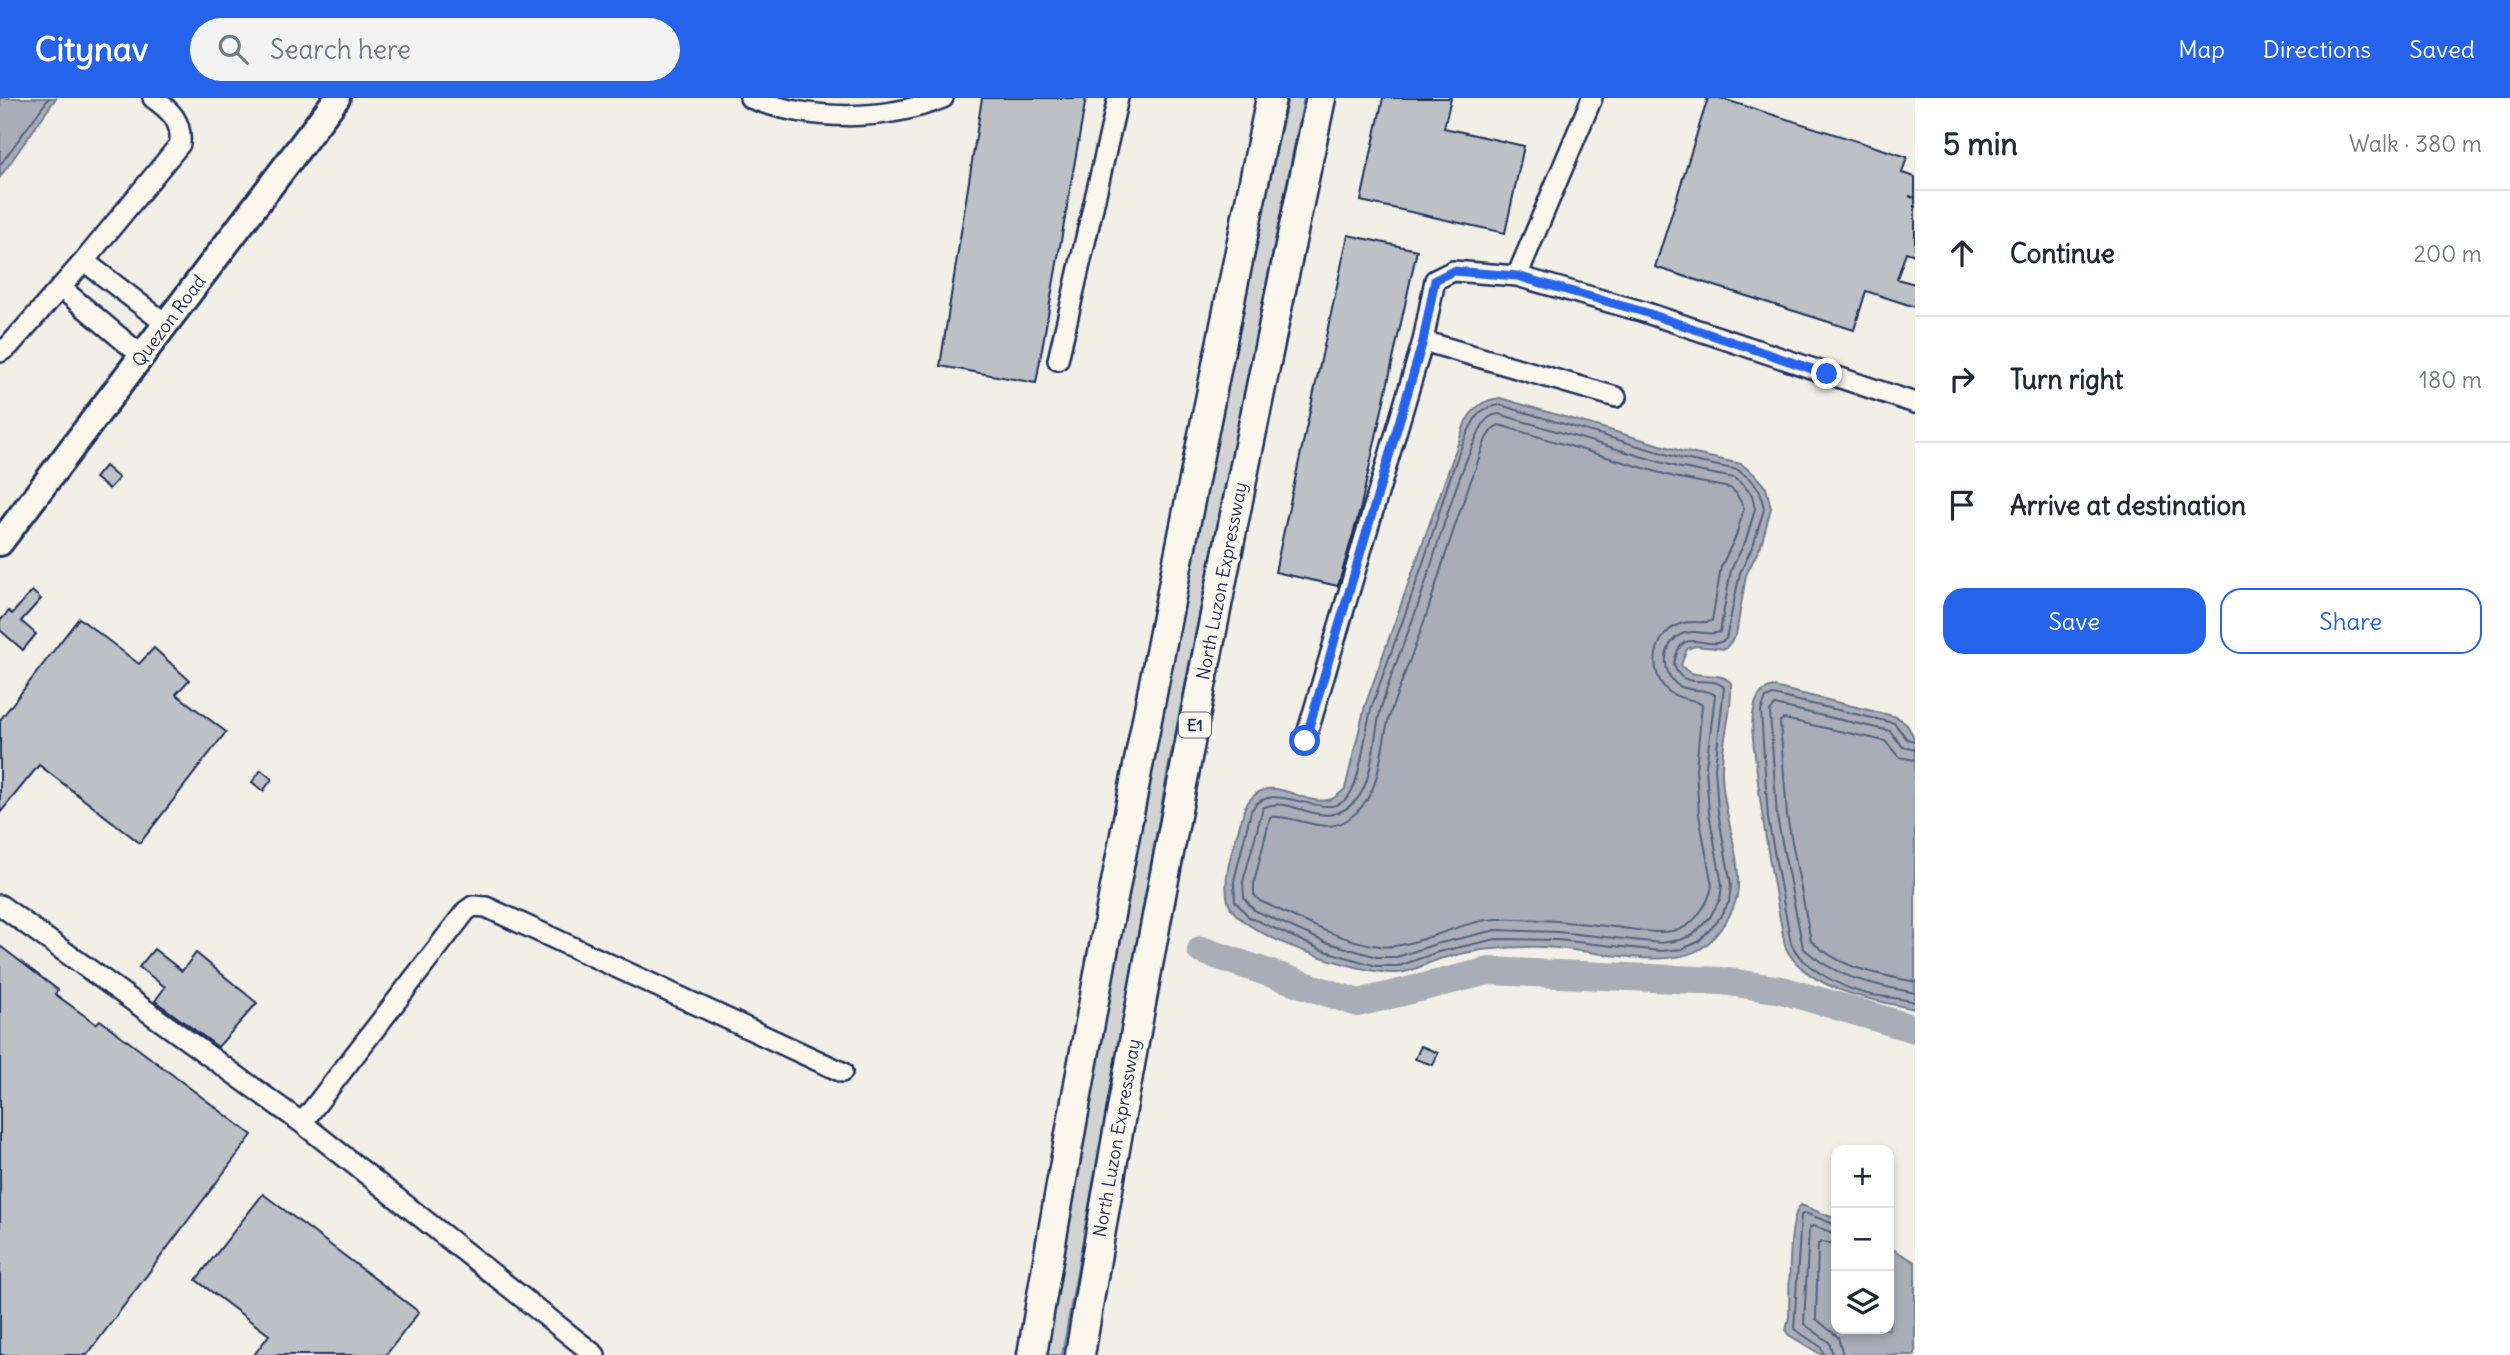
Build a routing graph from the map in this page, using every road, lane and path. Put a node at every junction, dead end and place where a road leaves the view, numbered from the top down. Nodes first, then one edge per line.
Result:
1 (153, 98) edge
2 (337, 98) edge
3 (750, 98) edge
4 (943, 98) edge
5 (1118, 98) edge
6 (1271, 98) edge
7 (1321, 98) edge
8 (1592, 98) edge
9 (1909, 196) dead end
10 (1915, 198) edge
11 (84, 261) junction
12 (1517, 276) junction
13 (61, 288) junction
14 (166, 324) junction
15 (1423, 341) junction
16 (0, 352) edge
17 (142, 356) junction
18 (1058, 360) dead end
19 (1616, 397) dead end
20 (1915, 403) edge
21 (0, 543) edge
22 (1305, 741) dead end
23 (0, 905) edge
24 (842, 1072) dead end
25 (302, 1123) junction
26 (595, 1355) edge
27 (1032, 1355) edge
28 (1080, 1355) edge

1 - 11 street
2 - 14 main road, Quezon Road
3 - 4 street
5 - 18 street
6 - 27 highway
7 - 28 highway, North Luzon Expressway / E1
8 - 12 street
9 - 10 path
11 - 13 street
11 - 14 street
12 - 15 street
12 - 20 street
13 - 16 street
13 - 17 street
14 - 17 main road, Quezon Road
15 - 19 street
15 - 22 street
17 - 21 main road, Quezon Road
23 - 25 street
24 - 25 street
25 - 26 street

